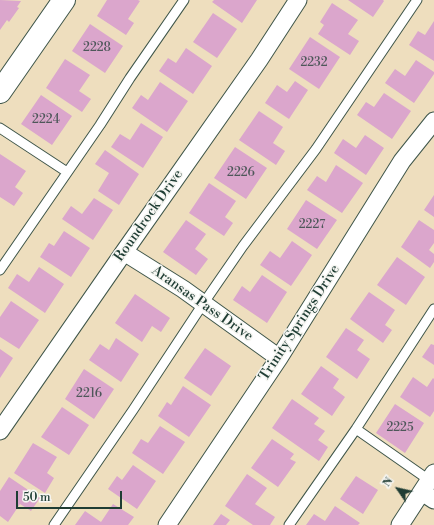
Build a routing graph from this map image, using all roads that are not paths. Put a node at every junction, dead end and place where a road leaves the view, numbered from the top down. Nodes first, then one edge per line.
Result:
1 (64, 0) edge
2 (184, 0) edge
3 (298, 0) edge
4 (417, 0) edge
5 (0, 92) edge
6 (434, 121) edge
7 (0, 128) edge
8 (67, 172) junction
9 (124, 252) junction
10 (0, 270) edge
11 (203, 304) junction
12 (434, 310) edge
13 (279, 358) junction
14 (356, 429) junction
15 (0, 431) edge
16 (430, 486) edge
17 (54, 525) edge
18 (167, 525) edge
19 (289, 525) edge
20 (400, 525) edge

1 - 5 street
2 - 8 lane
3 - 9 street, Roundrock Drive
4 - 11 lane
6 - 13 street, Trinity Springs Drive
7 - 8 lane
8 - 10 lane
9 - 11 street, Aransas Pass Drive
9 - 15 street, Roundrock Drive
11 - 13 street, Aransas Pass Drive
11 - 17 lane
12 - 14 lane
13 - 18 street, Trinity Springs Drive
14 - 16 lane
14 - 19 lane
16 - 20 street

